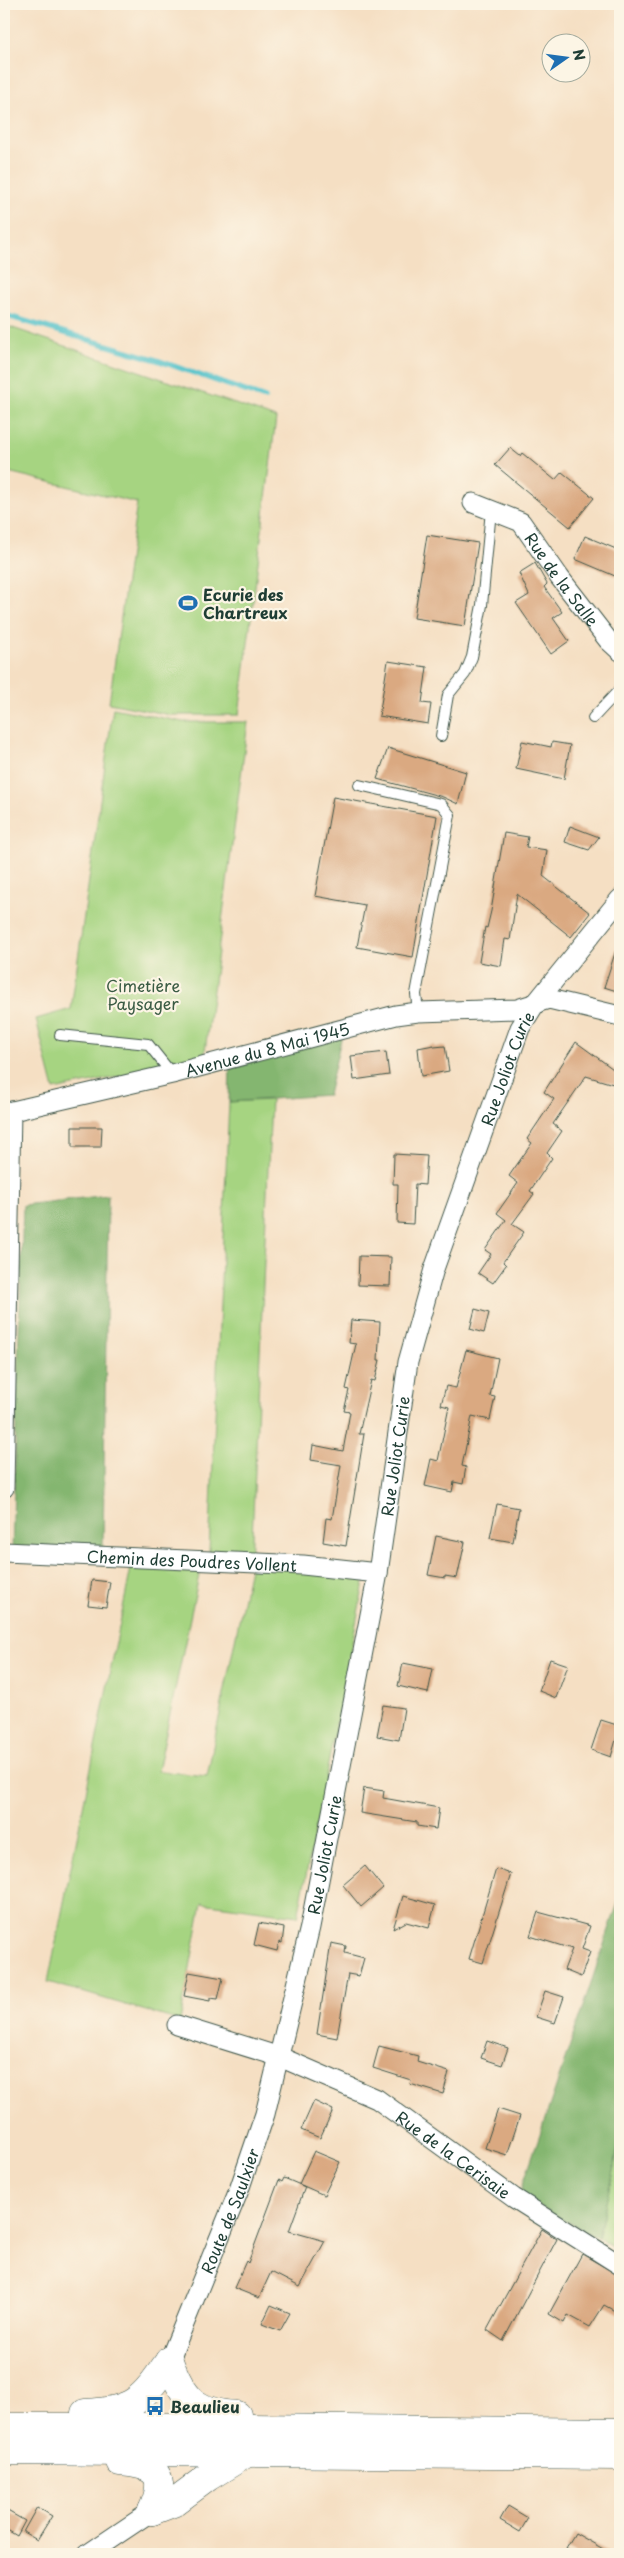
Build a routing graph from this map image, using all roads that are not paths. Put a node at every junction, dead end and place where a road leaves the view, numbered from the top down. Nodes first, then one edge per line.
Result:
1 (473, 503) dead end
2 (491, 510) junction
3 (620, 651) edge
4 (620, 689) edge
5 (593, 718) dead end
6 (441, 736) dead end
7 (359, 785) dead end
8 (620, 899) edge
9 (535, 1004) junction
10 (418, 1012) junction
11 (620, 1016) edge
12 (60, 1035) dead end
13 (172, 1074) junction
14 (7, 1112) edge
15 (4, 1488) edge
16 (4, 1552) edge
17 (378, 1573) junction
18 (177, 2026) dead end
19 (280, 2057) junction
20 (620, 2265) edge
21 (169, 2361) junction
22 (4, 2423) edge
23 (4, 2427) edge
24 (534, 2431) junction
25 (620, 2432) edge
26 (4, 2452) edge
27 (247, 2453) junction
28 (620, 2456) edge
29 (152, 2511) junction
30 (88, 2554) edge

1 - 2 street, Rue de la Salle
2 - 3 street, Rue de la Salle
2 - 6 lane
4 - 5 lane
7 - 10 lane
8 - 9 street, Rue Joliot Curie
9 - 10 street, Avenue du 8 Mai 1945
9 - 11 street, Avenue du 8 Mai 1945
9 - 17 street, Rue Joliot Curie
10 - 13 street, Avenue du 8 Mai 1945
12 - 13 lane
13 - 14 street, Avenue du 8 Mai 1945
14 - 15 street
16 - 17 street, Chemin des Poudres Vollent
17 - 19 street, Rue Joliot Curie
18 - 19 street, Rue de la Cerisaie
19 - 20 street, Rue de la Cerisaie
19 - 21 street, Route de Saulxier
21 - 22 highway
21 - 24 highway
23 - 24 highway
24 - 25 highway
26 - 27 highway
26 - 29 highway
27 - 28 highway
27 - 29 highway
29 - 30 street

